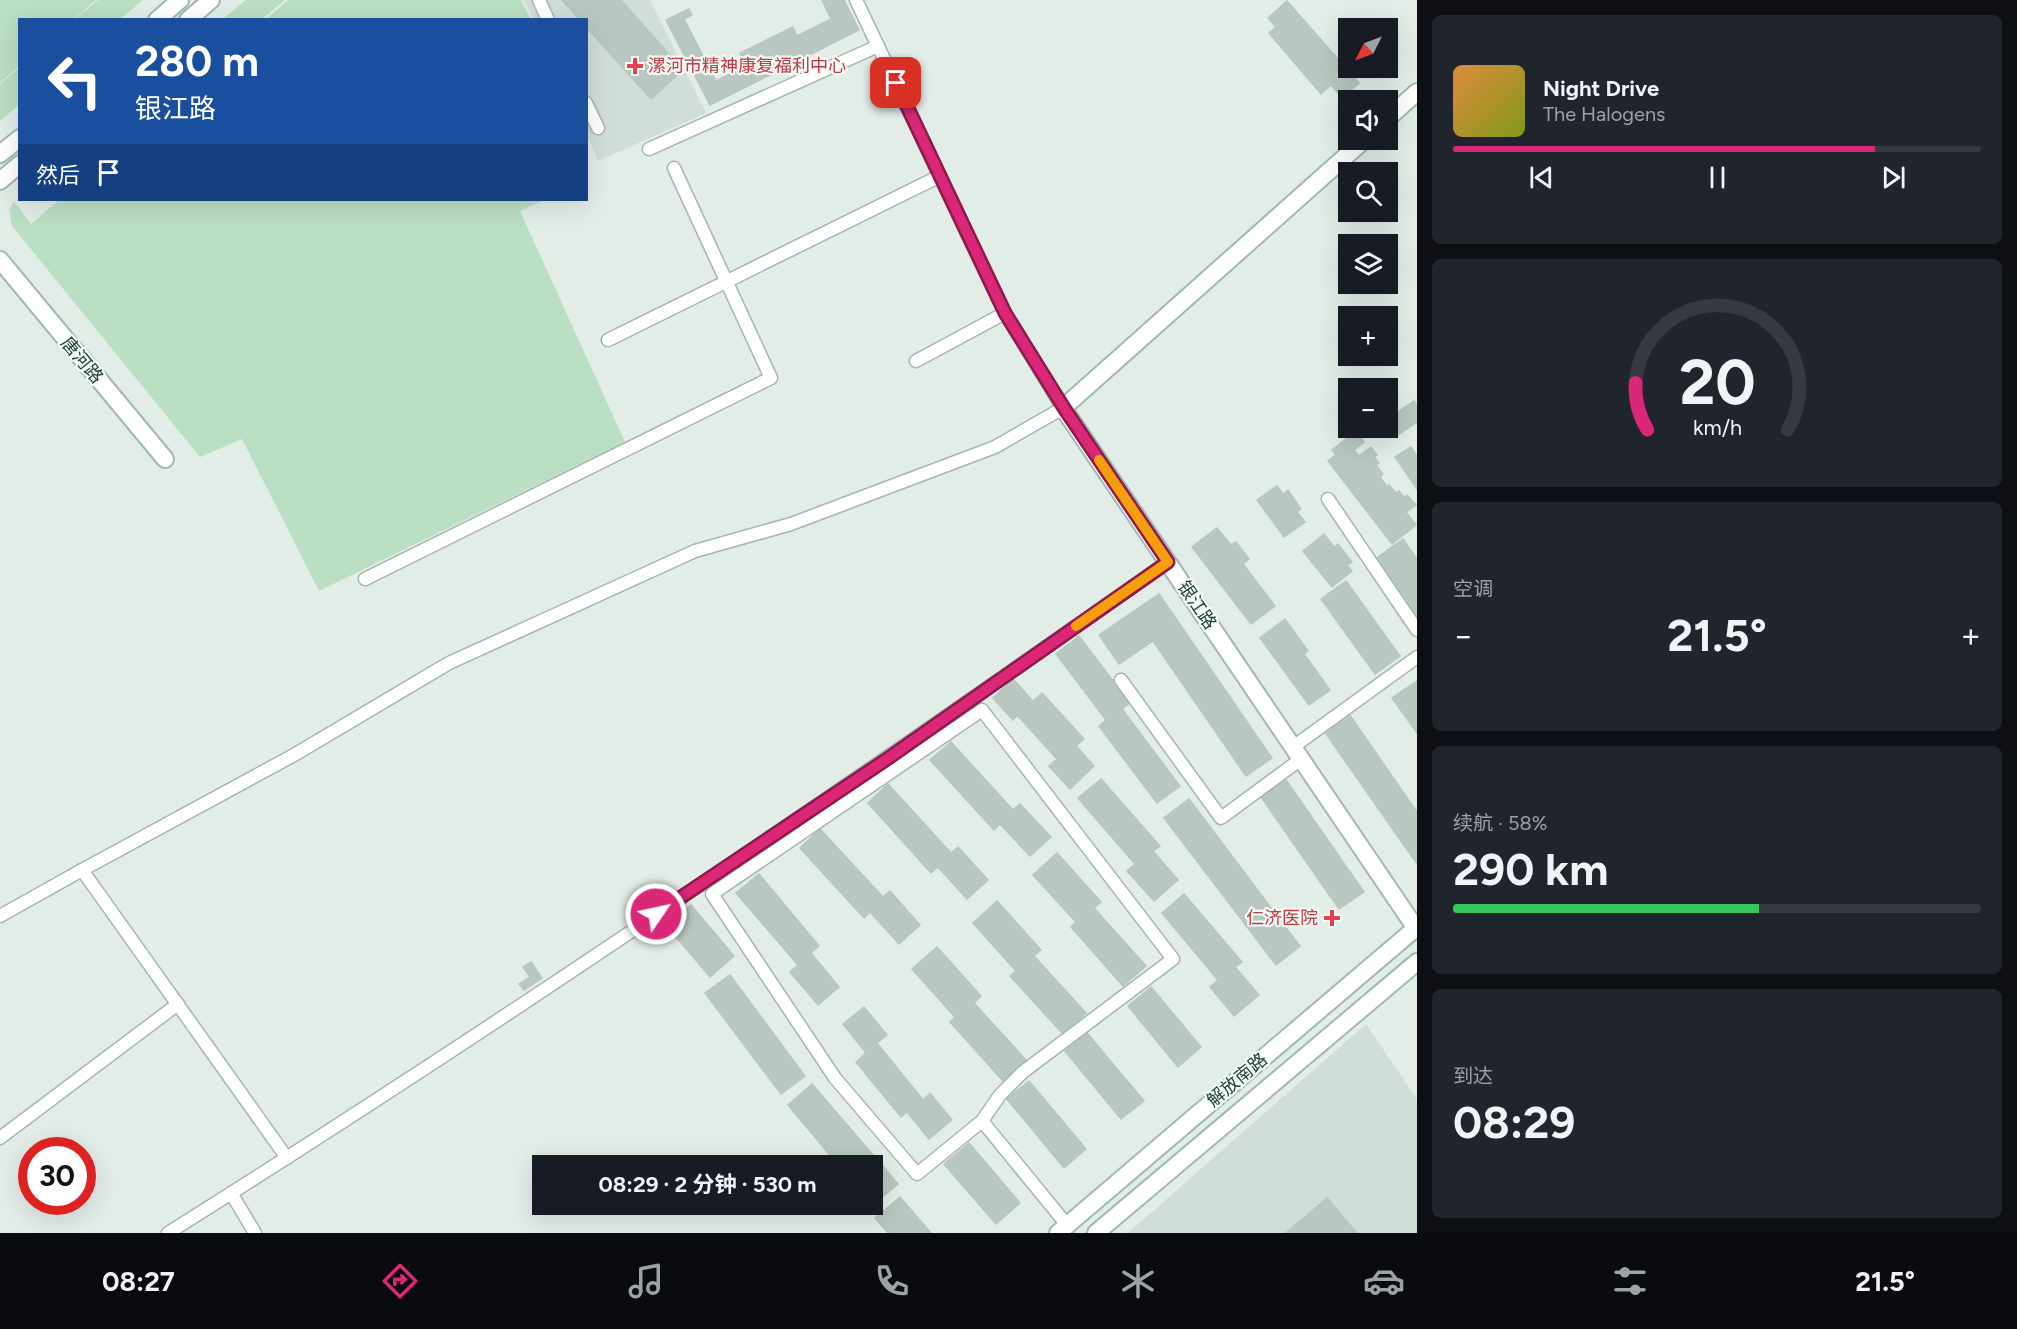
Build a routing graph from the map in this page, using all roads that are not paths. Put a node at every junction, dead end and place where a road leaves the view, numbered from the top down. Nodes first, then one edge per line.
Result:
1 (180, 0) edge
2 (211, 0) edge
3 (539, 0) edge
4 (856, 0) edge
5 (159, 18) edge
6 (190, 18) edge
7 (547, 18) edge
8 (878, 46) junction
9 (1417, 92) edge
10 (588, 107) edge
11 (1398, 109) edge
12 (598, 128) dead end
13 (18, 140) edge
14 (649, 149) dead end
15 (1353, 150) edge
16 (0, 154) edge
17 (18, 166) edge
18 (674, 168) dead end
19 (940, 176) junction
20 (0, 181) edge
21 (0, 260) edge
22 (726, 281) junction
23 (1005, 313) junction
24 (608, 340) dead end
25 (916, 361) dead end
26 (1064, 408) junction
27 (165, 459) dead end
28 (1328, 499) dead end
29 (1168, 562) junction
30 (364, 579) dead end
31 (1417, 630) edge
32 (1417, 657) edge
33 (1121, 680) dead end
34 (1297, 753) junction
35 (82, 870) junction
36 (0, 916) edge
37 (1417, 928) edge
38 (1417, 962) edge
39 (178, 1004) junction
40 (981, 1121) junction
41 (0, 1138) edge
42 (287, 1158) junction
43 (231, 1194) junction
44 (1062, 1229) edge
45 (168, 1233) edge
46 (255, 1233) edge
47 (1096, 1233) edge

1 - 5 street
2 - 6 street
3 - 7 street
4 - 8 street, 银江路
8 - 14 street
8 - 19 street, 银江路
9 - 11 street
10 - 12 street
13 - 16 street
15 - 26 street
17 - 20 street
18 - 22 street
19 - 22 street
19 - 23 street, 银江路
21 - 27 street, 唐河路
22 - 24 street
22 - 30 street
23 - 25 street
23 - 26 street, 银江路
26 - 29 street, 银江路
26 - 35 street
28 - 31 street
29 - 34 street, 银江路
29 - 42 street
32 - 34 street
33 - 34 street
34 - 37 street, 银江路
35 - 36 street
35 - 39 street
37 - 44 street, 解放南路
38 - 47 street, 解放南路
39 - 41 street
39 - 42 street
40 - 40 street
40 - 44 street
42 - 43 street
43 - 45 street
43 - 46 street

